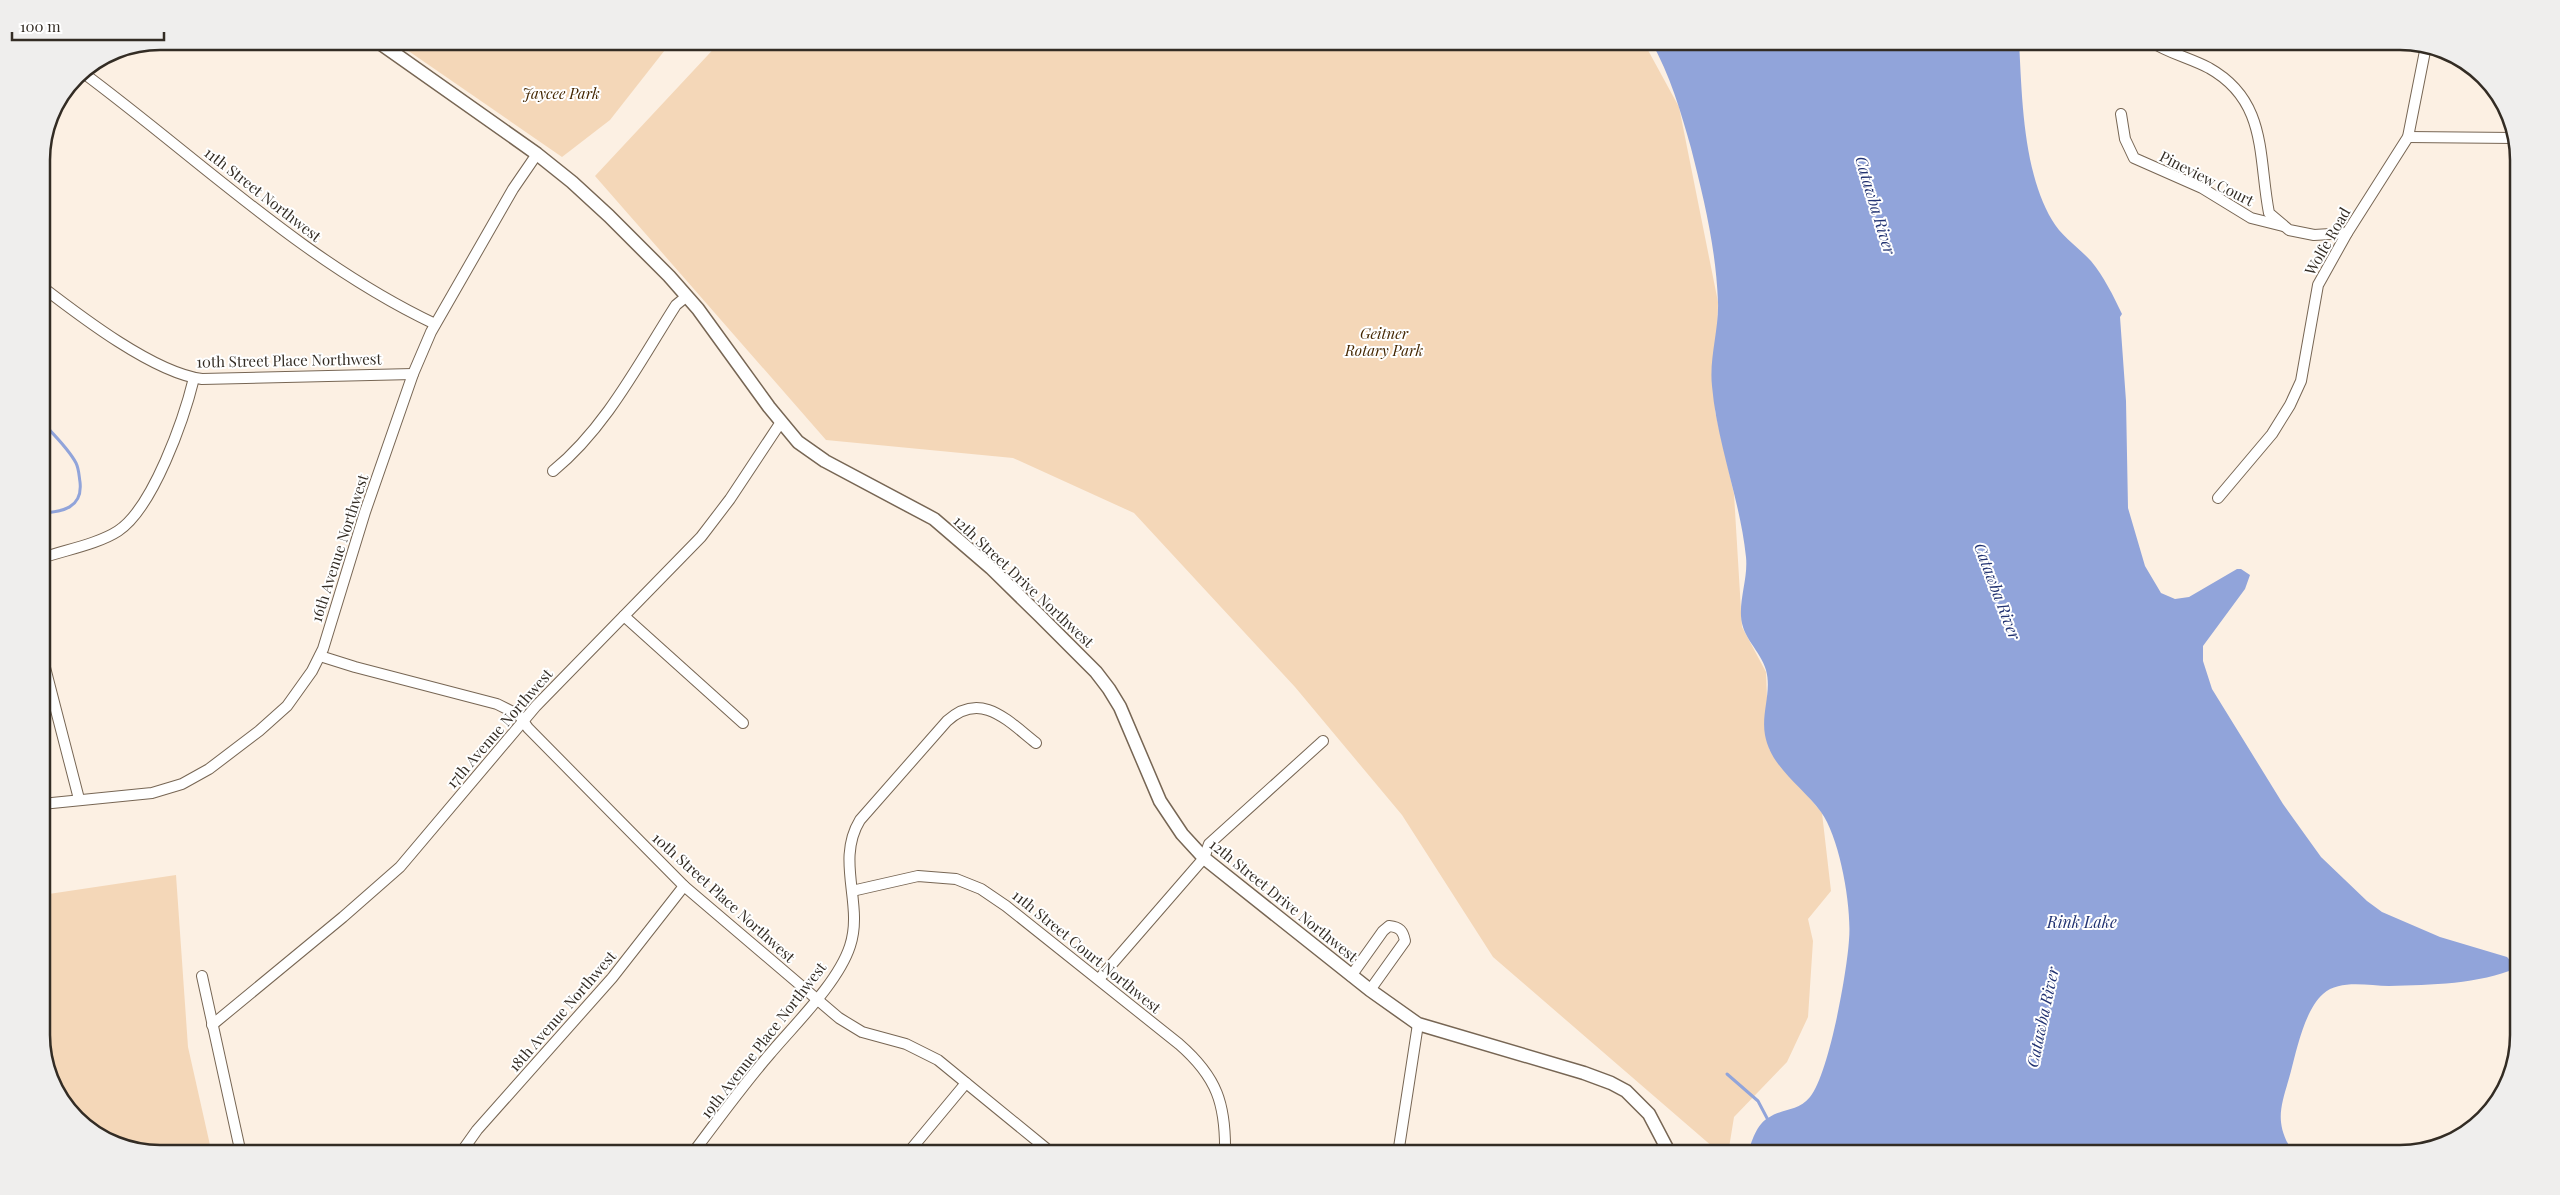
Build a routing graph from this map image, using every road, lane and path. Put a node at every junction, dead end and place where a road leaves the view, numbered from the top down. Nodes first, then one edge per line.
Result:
1 (390, 50) edge
2 (2169, 50) edge
3 (2425, 53) edge
4 (88, 76) edge
5 (2120, 114) dead end
6 (2408, 137) junction
7 (2508, 138) edge
8 (537, 154) junction
9 (2284, 226) junction
10 (2347, 233) junction
11 (50, 292) edge
12 (687, 296) junction
13 (435, 324) junction
14 (413, 374) junction
15 (194, 378) junction
16 (781, 422) junction
17 (553, 471) dead end
18 (2218, 498) dead end
19 (50, 555) edge
20 (624, 616) junction
21 (320, 656) junction
22 (50, 687) edge
23 (523, 722) junction
24 (743, 723) dead end
25 (1323, 741) dead end
26 (1036, 744) dead end
27 (79, 799) junction
28 (50, 803) edge
29 (1204, 858) junction
30 (684, 886) junction
31 (852, 891) junction
32 (202, 976) dead end
33 (1351, 976) junction
34 (1099, 980) junction
35 (1370, 990) junction
36 (817, 999) junction
37 (1418, 1024) junction
38 (212, 1026) junction
39 (966, 1082) junction
40 (239, 1145) edge
41 (467, 1145) edge
42 (699, 1145) edge
43 (914, 1145) edge
44 (1042, 1145) edge
45 (1225, 1145) edge
46 (1399, 1145) edge
47 (1665, 1145) edge

1 - 8 street, 12th Street Drive Northwest
2 - 9 street, Pineview Court
3 - 6 street, Wolfe Road
4 - 13 street, 11th Street Northwest
5 - 9 street, Pineview Court
6 - 7 street
6 - 10 street, Wolfe Road
8 - 12 street, 12th Street Drive Northwest
8 - 13 street, 16th Avenue Northwest
9 - 10 street, Pineview Court
10 - 18 street, Wolfe Road
11 - 15 street, 10th Street Place Northwest
12 - 16 street, 12th Street Drive Northwest
12 - 17 street
13 - 14 street, 16th Avenue Northwest
14 - 15 street, 10th Street Place Northwest
14 - 21 street, 16th Avenue Northwest
15 - 19 street
16 - 20 street, 17th Avenue Northwest
16 - 29 street, 12th Street Drive Northwest
20 - 23 street, 17th Avenue Northwest
20 - 24 street
21 - 23 street, 10th Street Place Northwest
21 - 27 street, 16th Avenue Northwest
22 - 27 street
23 - 30 street, 10th Street Place Northwest
23 - 38 street, 17th Avenue Northwest
25 - 29 street
26 - 31 street, 19th Avenue Place Northwest
27 - 28 street, 16th Avenue Northwest
29 - 33 street, 12th Street Drive Northwest
29 - 34 street
30 - 36 street, 10th Street Place Northwest
30 - 41 street, 18th Avenue Northwest
31 - 34 street, 11th Street Court Northwest
31 - 36 street, 19th Avenue Place Northwest
32 - 38 street
33 - 35 street, 12th Street Drive Northwest
33 - 35 street, 12th Street Drive Northwest
34 - 45 street, 11th Street Court Northwest
35 - 37 street, 12th Street Drive Northwest
36 - 39 street, 10th Street Place Northwest
36 - 42 street, 19th Avenue Place Northwest
37 - 46 street
37 - 47 street, 12th Street Drive Northwest
38 - 40 street
39 - 43 street
39 - 44 street, 10th Street Place Northwest

